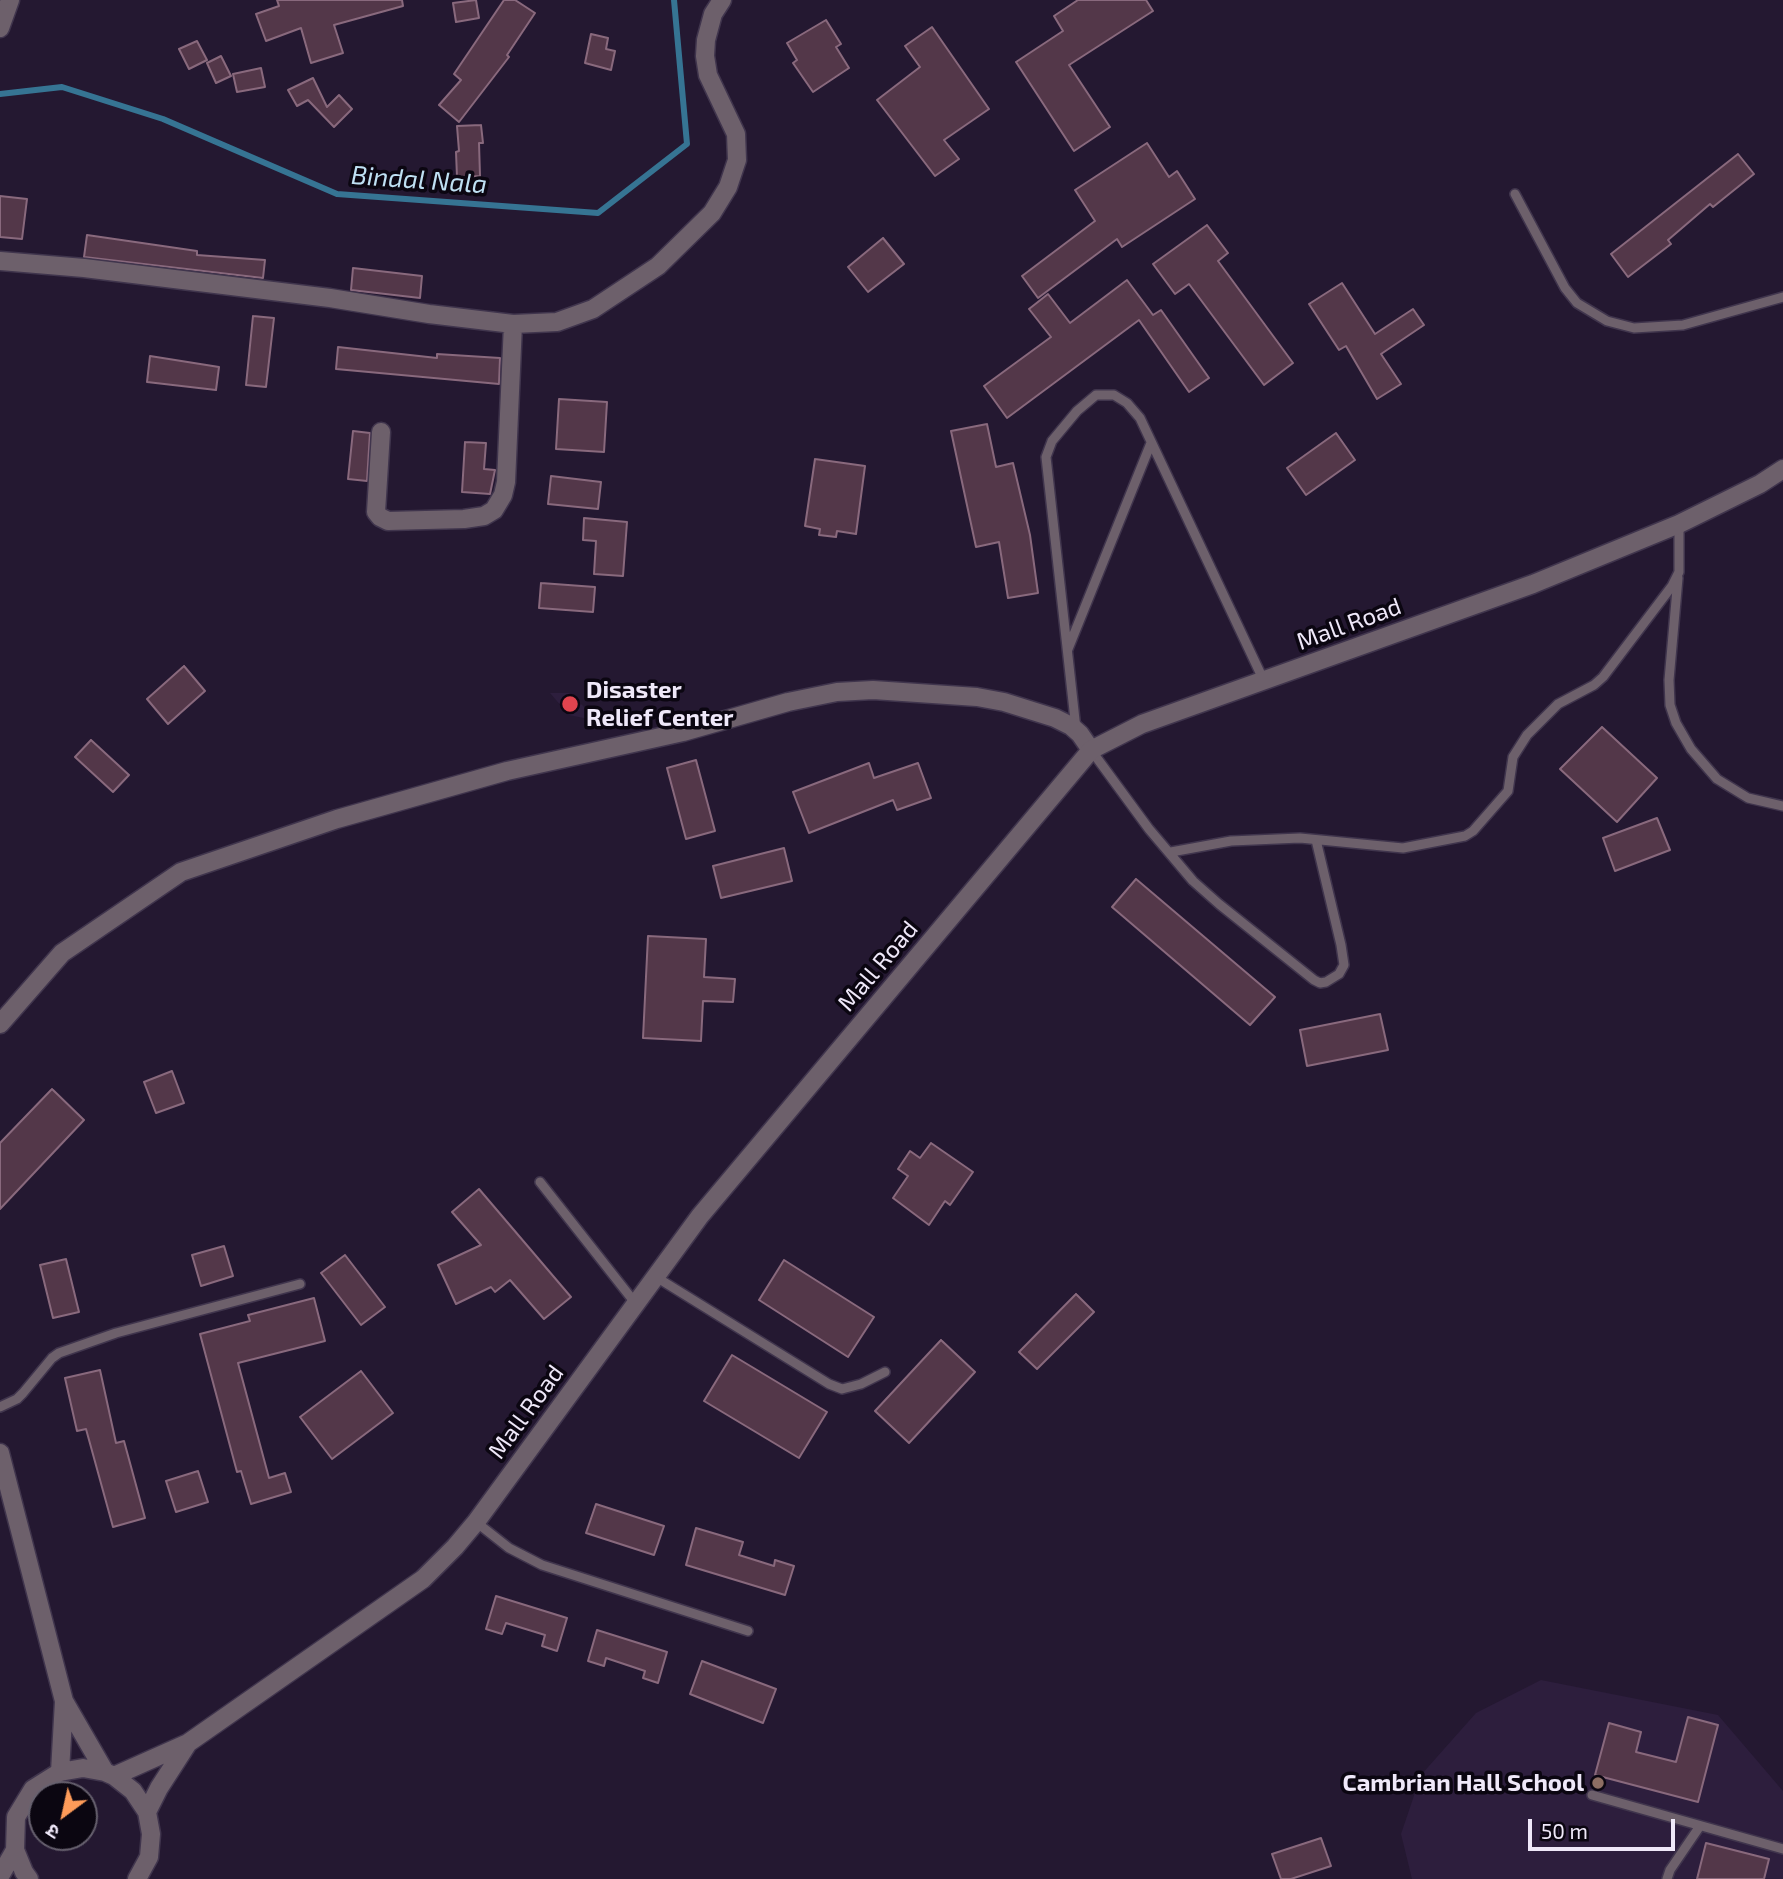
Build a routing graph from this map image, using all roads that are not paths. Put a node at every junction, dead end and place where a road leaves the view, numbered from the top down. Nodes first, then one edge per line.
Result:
1 (10, 0) edge
2 (722, 0) edge
3 (1, 22) edge
4 (1516, 194) dead end
5 (0, 261) edge
6 (1783, 297) edge
7 (513, 324) junction
8 (381, 432) dead end
9 (1151, 443) junction
10 (1783, 470) edge
11 (1679, 524) junction
12 (1679, 572) junction
13 (1068, 650) junction
14 (1264, 681) junction
15 (1076, 731) junction
16 (1091, 750) junction
17 (1783, 806) edge
18 (1316, 840) junction
19 (1171, 852) junction
20 (0, 1024) edge
21 (540, 1182) dead end
22 (656, 1278) junction
23 (300, 1284) dead end
24 (636, 1304) junction
25 (886, 1372) dead end
26 (0, 1406) edge
27 (0, 1452) edge
28 (476, 1522) junction
29 (748, 1631) dead end
30 (64, 1701) junction
31 (188, 1743) junction
32 (60, 1772) junction
33 (110, 1774) junction
34 (1592, 1795) dead end
35 (147, 1812) junction
36 (1700, 1826) junction
37 (1783, 1849) edge
38 (15, 1850) junction
39 (0, 1876) edge
40 (138, 1878) edge
41 (29, 1879) edge
42 (1667, 1879) edge

1 - 3 street
2 - 7 street
4 - 6 lane
5 - 7 street
7 - 8 street
9 - 13 lane
9 - 13 lane
9 - 14 lane
10 - 11 street, Mall Road
11 - 12 lane
11 - 14 street, Mall Road
12 - 17 lane
12 - 18 lane
13 - 15 lane
14 - 16 street, Mall Road
15 - 16 street
15 - 20 street
16 - 19 lane
16 - 22 street, Mall Road
18 - 19 lane
18 - 19 lane
21 - 24 lane
22 - 24 street, Mall Road
22 - 25 lane
23 - 26 lane
24 - 28 street, Mall Road
27 - 30 street
28 - 29 lane
28 - 31 street, Mall Road
30 - 32 street
30 - 33 street
31 - 33 street
31 - 35 street
32 - 33 street
32 - 38 street
33 - 35 street
34 - 36 lane
35 - 40 street
36 - 37 lane
36 - 42 lane
38 - 39 street
38 - 41 street

